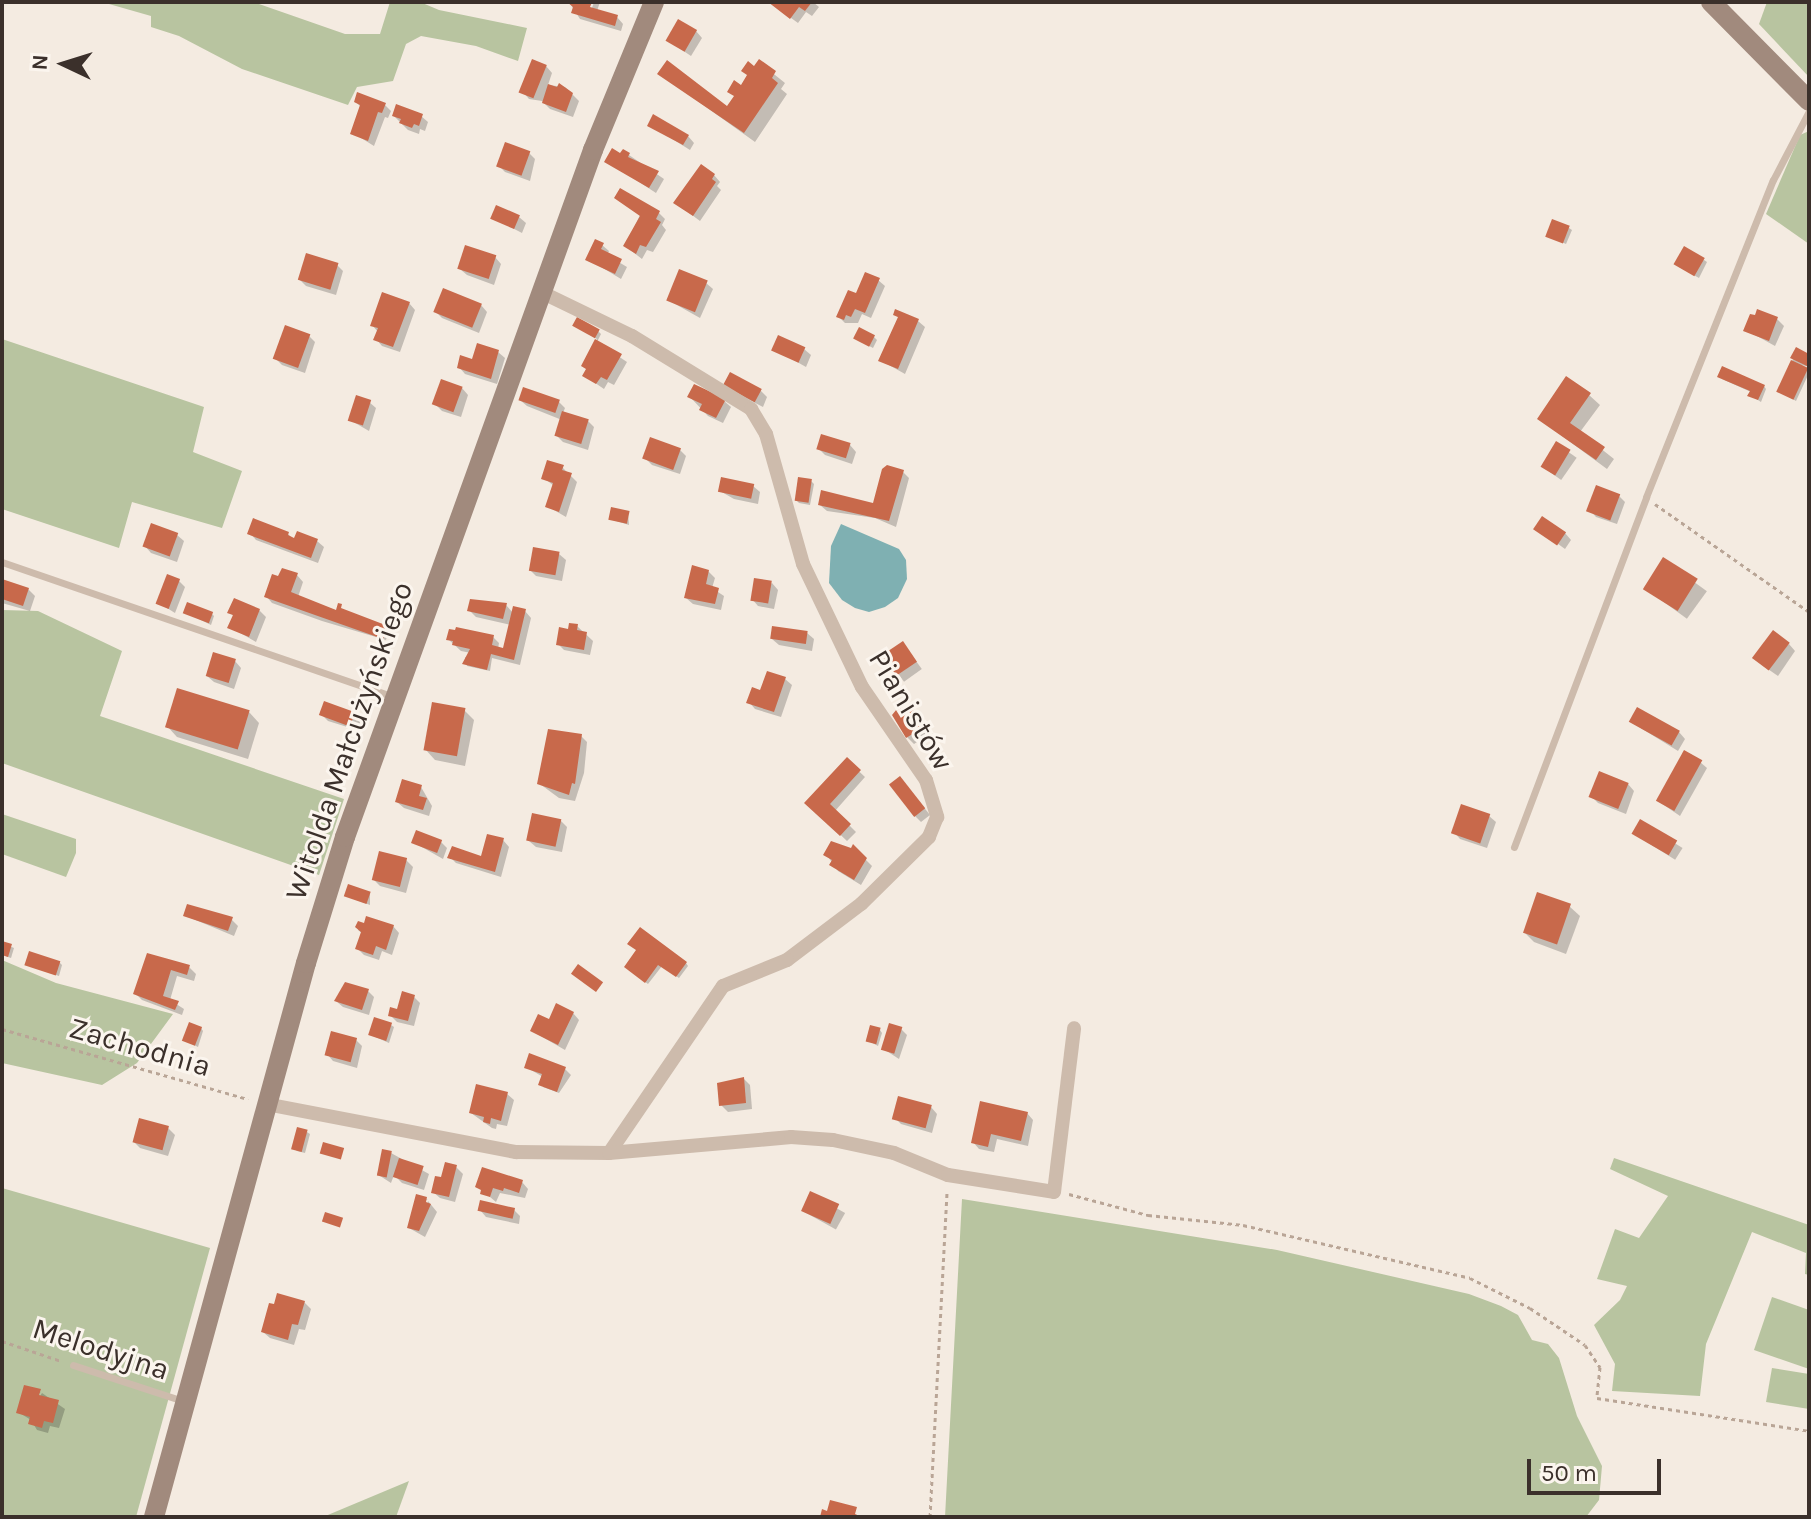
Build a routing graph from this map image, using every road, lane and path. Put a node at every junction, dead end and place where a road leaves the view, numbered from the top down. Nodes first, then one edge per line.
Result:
1 (654, 2) edge
2 (1711, 2) edge
3 (1809, 101) edge
4 (1809, 111) edge
5 (541, 292) junction
6 (1646, 497) junction
7 (2, 562) edge
8 (1809, 612) edge
9 (394, 697) junction
10 (1514, 847) dead end
11 (1074, 1028) dead end
12 (2, 1029) edge
13 (266, 1104) junction
14 (609, 1153) junction
15 (948, 1175) junction
16 (1054, 1192) junction
17 (2, 1341) edge
18 (73, 1365) joint
19 (185, 1402) junction
20 (1809, 1431) edge
21 (154, 1517) edge
22 (930, 1517) edge

1 - 5 street, Witolda Małcużyńskiego
2 - 3 street
4 - 6 lane
5 - 9 street, Witolda Małcużyńskiego
5 - 14 street, Pianistów
6 - 8 path
6 - 10 lane
7 - 9 lane
9 - 13 street, Witolda Małcużyńskiego
11 - 16 street
12 - 13 path, Zachodnia
13 - 14 street
13 - 19 street, Witolda Małcużyńskiego
14 - 15 street
15 - 16 street
15 - 22 path
16 - 20 path
17 - 18 path, Melodyjna
18 - 19 lane, Melodyjna
19 - 21 street, Witolda Małcużyńskiego

